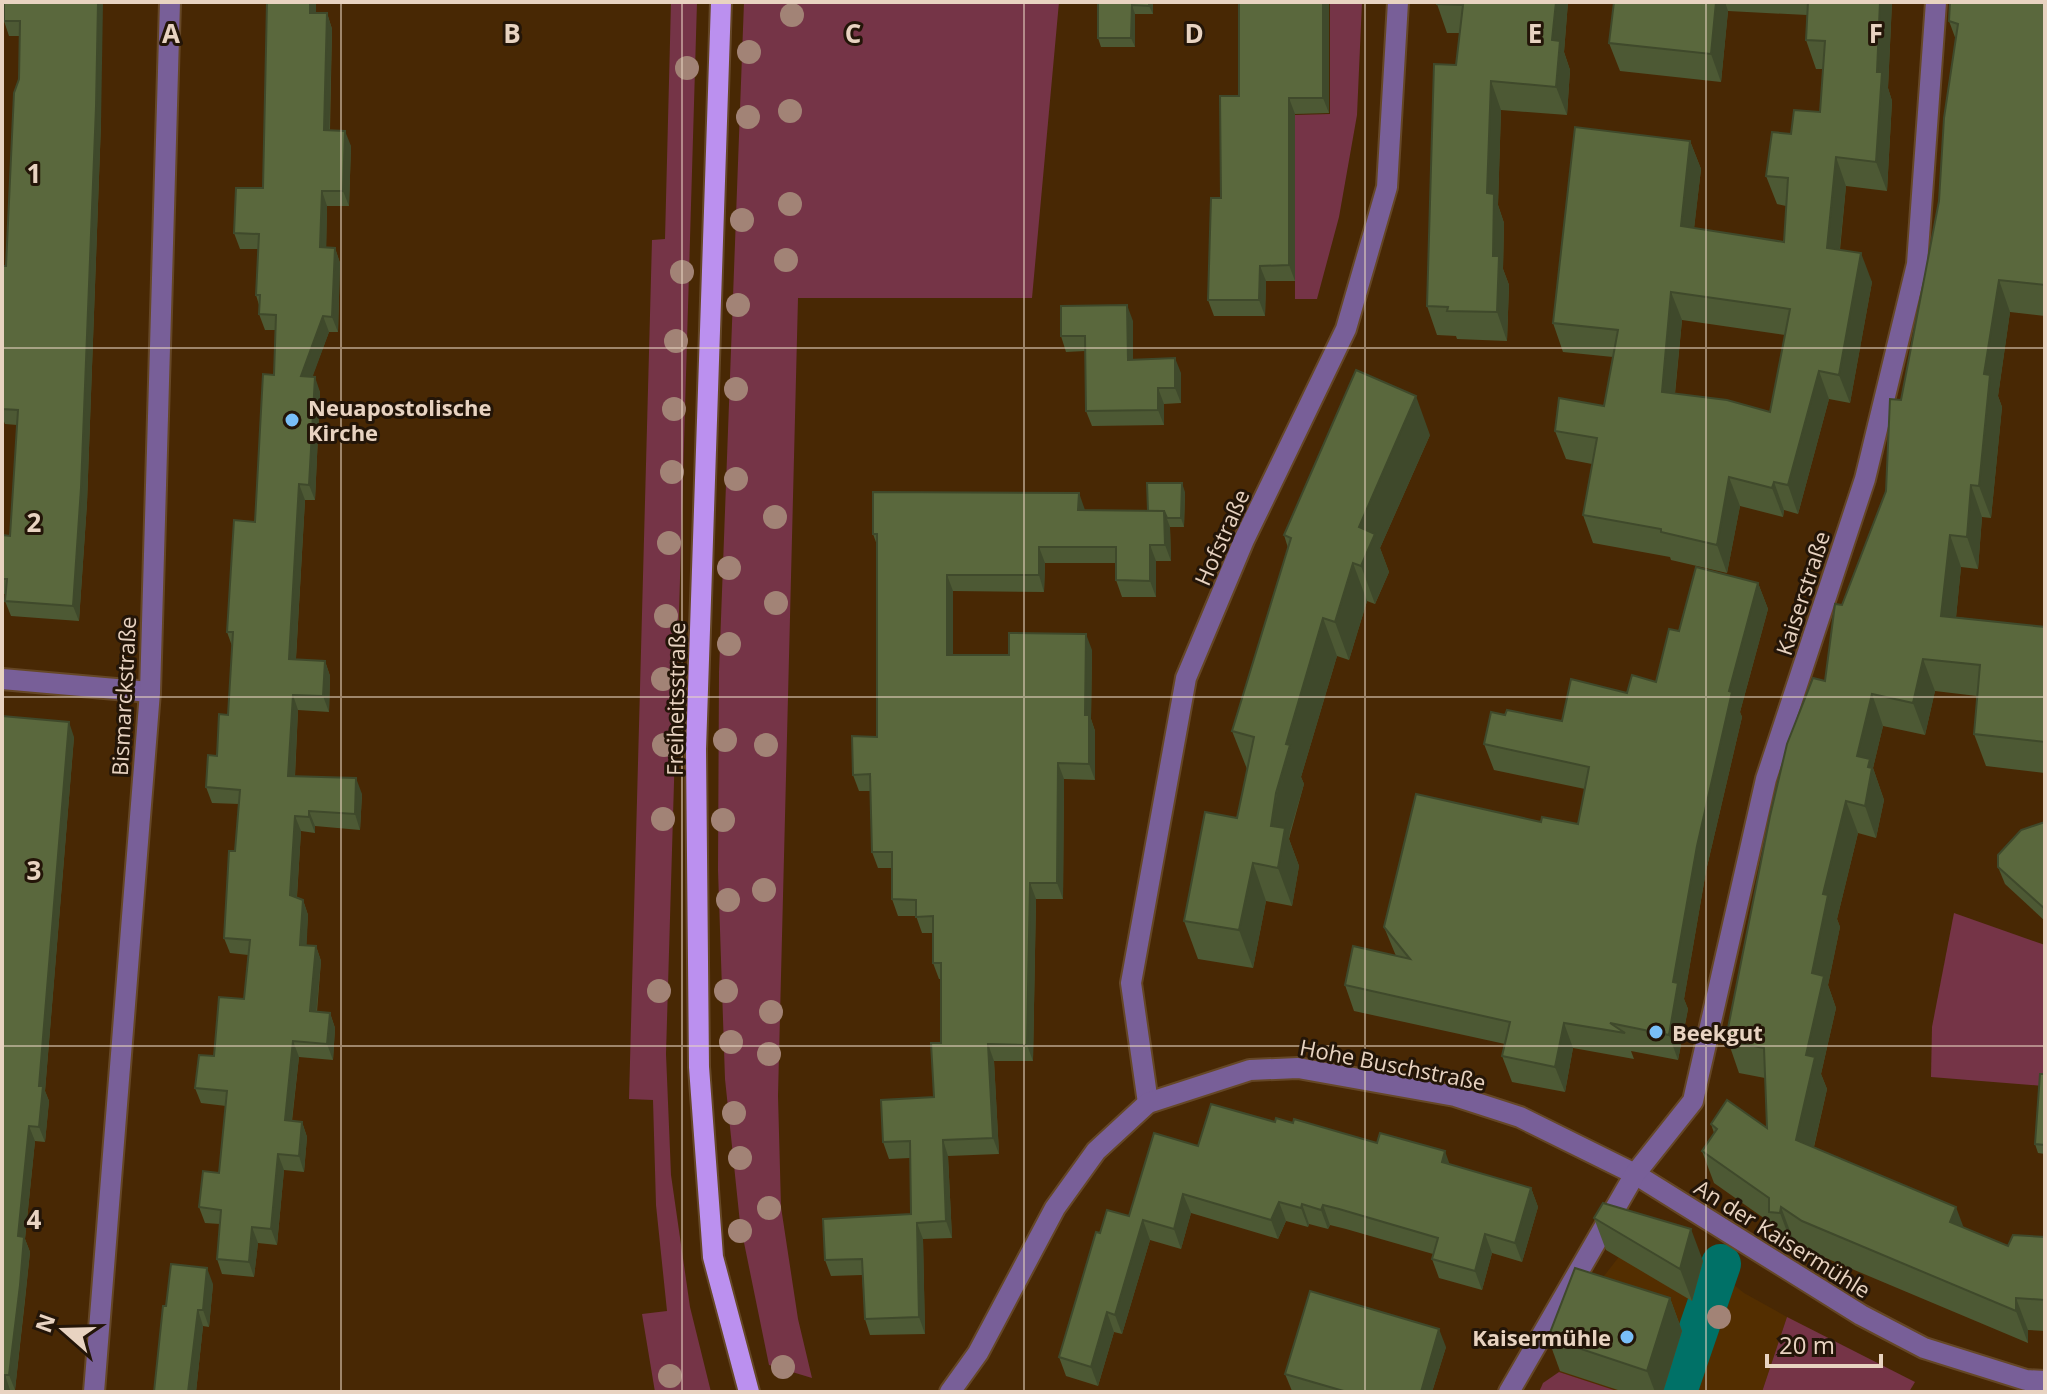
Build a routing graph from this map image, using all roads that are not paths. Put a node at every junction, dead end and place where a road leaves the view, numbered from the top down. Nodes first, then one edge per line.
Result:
1 (170, 2) edge
2 (721, 2) edge
3 (1398, 2) edge
4 (1936, 2) edge
5 (2, 679) edge
6 (150, 692) junction
7 (1148, 1103) junction
8 (1635, 1174) junction
9 (2045, 1381) edge
10 (94, 1392) edge
11 (749, 1392) edge
12 (950, 1392) edge
13 (1509, 1392) edge

1 - 6 street, Bismarckstraße
2 - 11 main road, Freiheitsstraße
3 - 7 street, Hofstraße
4 - 8 street, Kaiserstraße
5 - 6 street
6 - 10 street, Bismarckstraße
7 - 8 street, Hohe Buschstraße
7 - 12 street, Hohe Buschstraße
8 - 9 street, An der Kaisermühle
8 - 13 street, Kaiserstraße

